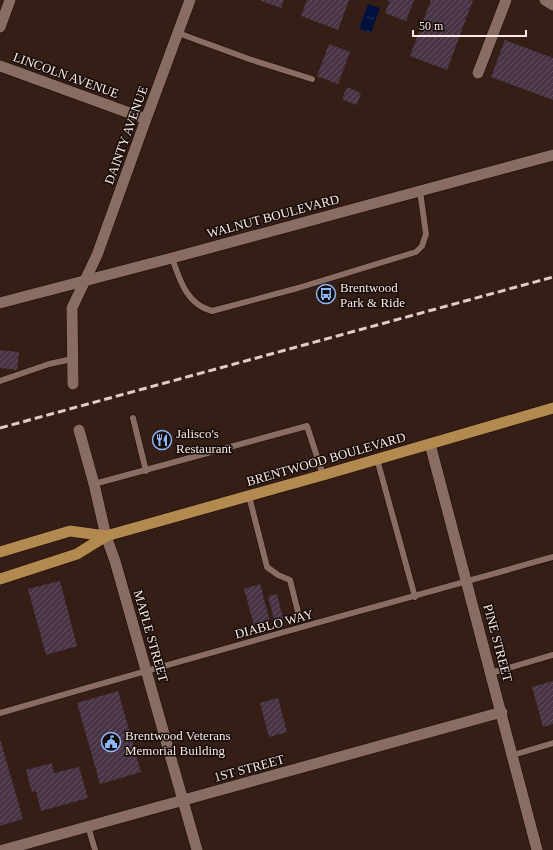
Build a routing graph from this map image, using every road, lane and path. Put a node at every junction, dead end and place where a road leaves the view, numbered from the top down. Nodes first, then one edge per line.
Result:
1 (10, 0) edge
2 (190, 0) edge
3 (506, 0) edge
4 (545, 0) edge
5 (553, 5) edge
6 (0, 27) edge
7 (178, 33) junction
8 (0, 66) edge
9 (478, 73) dead end
10 (312, 79) dead end
11 (146, 119) junction
12 (553, 155) edge
13 (420, 191) junction
14 (172, 258) junction
15 (86, 279) junction
16 (0, 303) edge
17 (72, 359) junction
18 (0, 381) edge
19 (73, 384) dead end
20 (553, 408) edge
21 (133, 418) dead end
22 (78, 430) dead end
23 (430, 444) junction
24 (377, 459) junction
25 (146, 471) junction
26 (322, 475) junction
27 (94, 484) junction
28 (249, 496) junction
29 (106, 536) junction
30 (0, 552) edge
31 (553, 557) edge
32 (0, 579) edge
33 (466, 582) junction
34 (415, 597) junction
35 (298, 612) dead end
36 (553, 655) edge
37 (146, 670) junction
38 (491, 673) junction
39 (502, 712) junction
40 (0, 713) edge
41 (553, 743) edge
42 (513, 755) junction
43 (184, 800) junction
44 (88, 826) junction
45 (2, 850) edge
46 (95, 850) edge
47 (197, 850) edge
48 (537, 850) edge

1 - 6 street
2 - 7 street, DAINTY AVENUE
3 - 9 street
4 - 5 street
7 - 10 lane
7 - 11 street, DAINTY AVENUE
8 - 11 street, LINCOLN AVENUE
11 - 15 street, DAINTY AVENUE
12 - 13 street, WALNUT BOULEVARD
13 - 14 street, WALNUT BOULEVARD
13 - 14 lane
14 - 15 street, WALNUT BOULEVARD
15 - 16 street, WALNUT BOULEVARD
15 - 17 street
17 - 18 lane
17 - 19 street
20 - 23 main road, BRENTWOOD BOULEVARD
21 - 25 lane
22 - 27 street, MAPLE STREET
23 - 24 main road, BRENTWOOD BOULEVARD
23 - 33 street, PINE STREET
24 - 26 main road, BRENTWOOD BOULEVARD
24 - 34 lane
25 - 26 lane
25 - 27 lane
26 - 28 main road, BRENTWOOD BOULEVARD
27 - 29 street, MAPLE STREET
28 - 29 main road, BRENTWOOD BOULEVARD
28 - 35 lane
29 - 30 main road, BRENTWOOD BOULEVARD
29 - 32 main road, BRENTWOOD BOULEVARD
29 - 37 street, MAPLE STREET
31 - 33 lane, DIABLO WAY
33 - 34 lane, DIABLO WAY
33 - 38 street, PINE STREET
34 - 37 lane, DIABLO WAY
36 - 38 lane
37 - 40 lane, DIABLO WAY
37 - 43 street, MAPLE STREET
38 - 39 street, PINE STREET
39 - 42 street, PINE STREET
39 - 43 street, 1ST STREET
41 - 42 lane
42 - 48 street, PINE STREET
43 - 44 street, 1ST STREET
43 - 47 street, MAPLE STREET
44 - 45 street, 1ST STREET
44 - 46 lane

